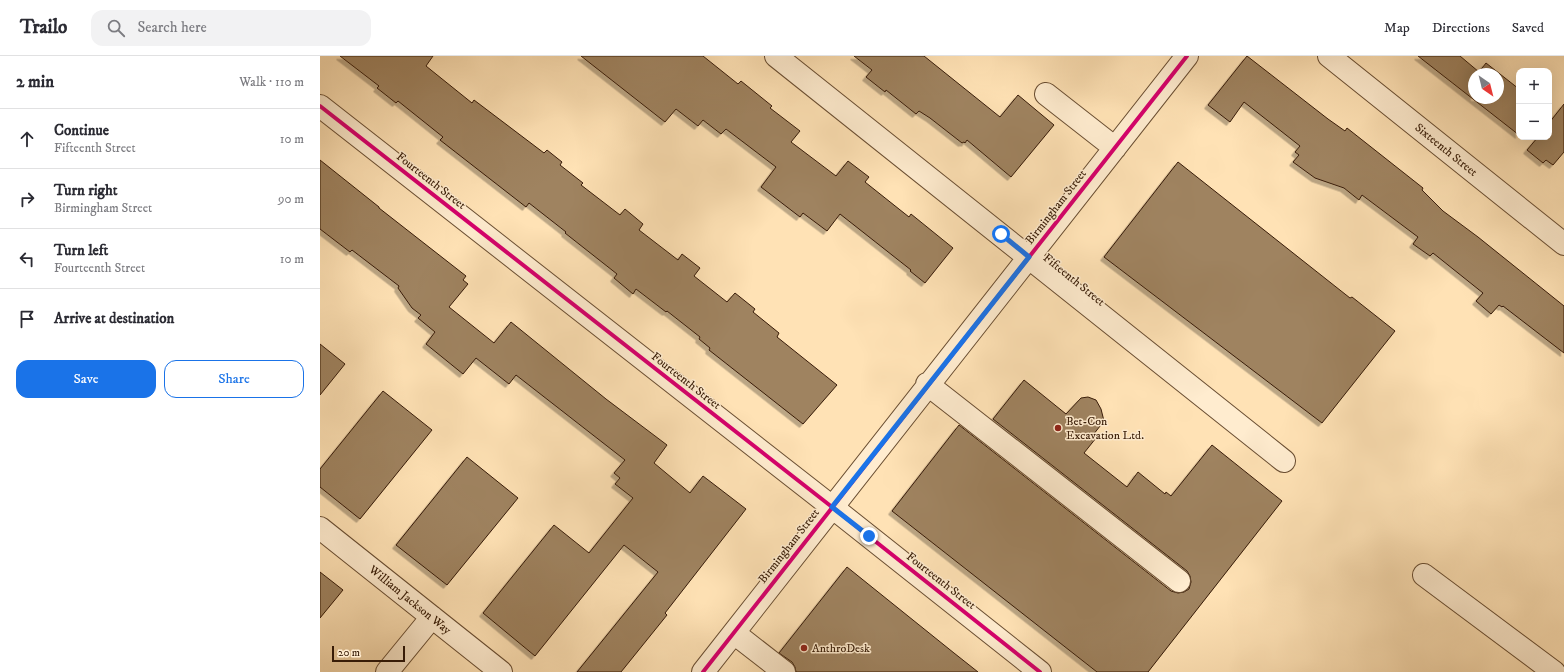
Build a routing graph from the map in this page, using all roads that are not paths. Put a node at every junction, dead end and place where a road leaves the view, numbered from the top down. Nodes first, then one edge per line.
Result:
1 (776, 56) edge
2 (1187, 56) edge
3 (1329, 56) edge
4 (1046, 94) dead end
5 (320, 106) edge
6 (1115, 148) junction
7 (1564, 244) edge
8 (1029, 257) junction
9 (928, 384) junction
10 (1284, 461) dead end
11 (832, 507) junction
12 (320, 528) edge
13 (1424, 575) dead end
14 (1179, 581) dead end
15 (432, 617) junction
16 (734, 633) junction
17 (387, 672) edge
18 (501, 672) edge
19 (703, 672) edge
20 (784, 672) edge
21 (1040, 672) edge
22 (1554, 672) edge

1 - 8 street, Fifteenth Street
2 - 6 street, Birmingham Street
3 - 7 street, Sixteenth Street
4 - 6 street
5 - 11 street, Fourteenth Street
6 - 8 street, Birmingham Street
8 - 9 street, Birmingham Street
8 - 10 street, Fifteenth Street
9 - 11 street, Birmingham Street
9 - 14 street
11 - 16 street, Birmingham Street
11 - 21 street, Fourteenth Street
12 - 15 street, William Jackson Way
13 - 22 street
15 - 17 street
15 - 18 street, William Jackson Way
16 - 19 street, Birmingham Street
16 - 20 street

